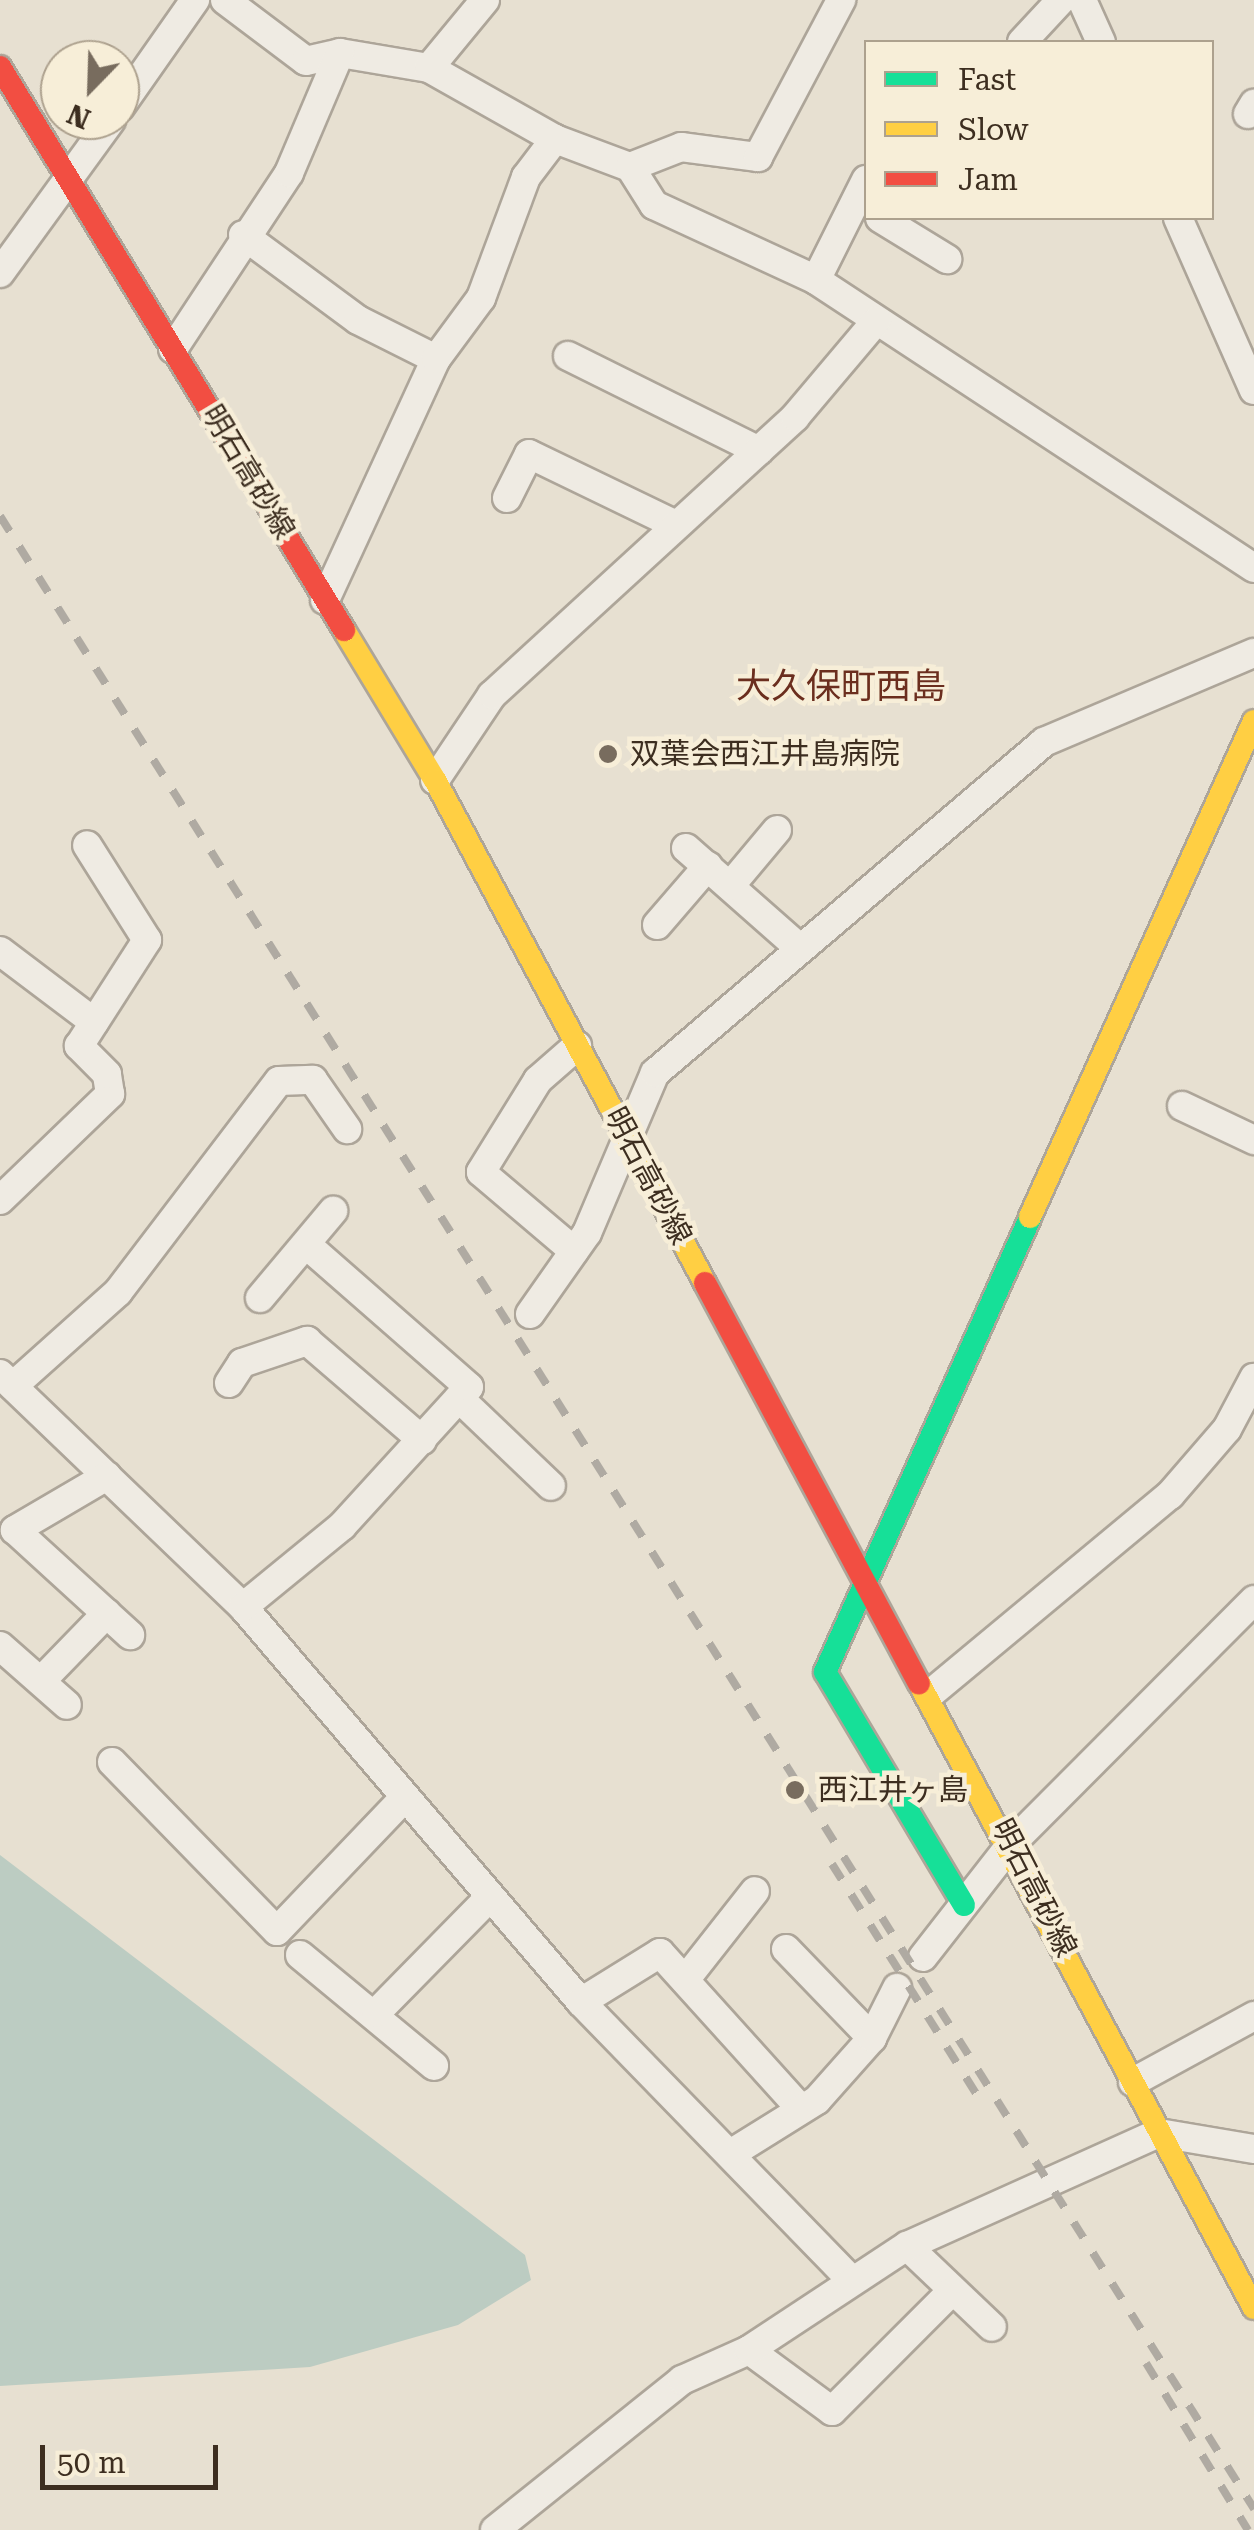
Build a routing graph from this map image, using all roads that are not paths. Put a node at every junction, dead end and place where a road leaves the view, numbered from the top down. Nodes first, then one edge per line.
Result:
1 (195, 0) edge
2 (225, 0) edge
3 (485, 0) edge
4 (841, 0) edge
5 (1061, 0) edge
6 (1082, 0) edge
7 (1024, 40) edge
8 (1100, 40) edge
9 (340, 54) junction
10 (0, 67) edge
11 (429, 68) junction
12 (140, 78) edge
13 (555, 138) junction
14 (97, 140) edge
15 (630, 167) junction
16 (70, 178) junction
17 (862, 198) edge
18 (1179, 220) edge
19 (909, 224) edge
20 (242, 235) junction
21 (947, 259) dead end
22 (0, 273) edge
23 (816, 280) junction
24 (876, 321) junction
25 (173, 348) junction
26 (568, 356) dead end
27 (436, 360) junction
28 (1254, 390) edge
29 (759, 451) junction
30 (507, 498) dead end
31 (676, 525) junction
32 (1254, 568) edge
33 (325, 600) junction
34 (1254, 652) edge
35 (1254, 721) edge
36 (435, 780) junction
37 (777, 830) dead end
38 (87, 845) dead end
39 (730, 886) junction
40 (658, 925) dead end
41 (798, 946) junction
42 (0, 952) edge
43 (94, 1022) junction
44 (577, 1046) junction
45 (1182, 1106) dead end
46 (348, 1129) dead end
47 (626, 1137) junction
48 (1254, 1140) edge
49 (0, 1200) edge
50 (334, 1211) dead end
51 (307, 1244) junction
52 (574, 1251) junction
53 (260, 1298) dead end
54 (530, 1314) dead end
55 (1254, 1378) edge
56 (6, 1380) edge
57 (229, 1382) dead end
58 (459, 1398) junction
59 (422, 1440) junction
60 (107, 1476) junction
61 (551, 1486) dead end
62 (863, 1572) junction
63 (1254, 1600) edge
64 (244, 1606) junction
65 (107, 1613) junction
66 (130, 1635) dead end
67 (0, 1646) edge
68 (42, 1680) junction
69 (930, 1694) junction
70 (67, 1705) dead end
71 (112, 1762) dead end
72 (404, 1798) junction
73 (1012, 1844) junction
74 (755, 1891) dead end
75 (489, 1898) junction
76 (964, 1905) junction
77 (786, 1949) dead end
78 (300, 1954) dead end
79 (923, 1957) dead end
80 (685, 1980) junction
81 (897, 1988) dead end
82 (582, 2002) junction
83 (376, 2013) junction
84 (1254, 2016) edge
85 (872, 2038) junction
86 (434, 2066) dead end
87 (1133, 2082) junction
88 (799, 2107) junction
89 (1159, 2133) junction
90 (1254, 2150) edge
91 (732, 2153) junction
92 (906, 2246) junction
93 (850, 2279) junction
94 (951, 2292) junction
95 (1254, 2308) edge
96 (992, 2327) dead end
97 (749, 2350) junction
98 (495, 2530) edge

1 - 12 street
2 - 9 street
3 - 11 street
4 - 15 street
5 - 7 street
6 - 8 street
9 - 11 street
9 - 20 street
10 - 16 main road, 明石高砂線
11 - 13 street
13 - 15 street
13 - 27 street
14 - 16 street
15 - 23 street
16 - 22 street
16 - 25 main road, 明石高砂線
17 - 23 street
18 - 28 street
19 - 21 street
20 - 25 street
20 - 27 street
23 - 24 street
24 - 29 street
24 - 32 street
25 - 33 main road, 明石高砂線
26 - 29 street
27 - 33 street
29 - 31 street
30 - 31 street
31 - 36 street
33 - 36 main road, 明石高砂線
34 - 41 street
35 - 62 main road
36 - 44 main road, 明石高砂線
37 - 39 street
38 - 43 street
39 - 40 street
39 - 41 street
41 - 47 street
42 - 43 street
43 - 49 street
44 - 47 main road, 明石高砂線
44 - 52 street
45 - 48 street
46 - 56 street
47 - 52 street
47 - 62 main road, 明石高砂線
50 - 51 street
51 - 53 street
51 - 58 street
52 - 54 street
55 - 69 street
56 - 60 street
57 - 59 street
58 - 59 street
58 - 61 street
59 - 64 street
60 - 64 street
60 - 65 street
62 - 69 main road, 明石高砂線
62 - 76 main road
63 - 73 street
64 - 72 street
65 - 66 street
65 - 68 street
67 - 68 street
68 - 70 street
69 - 73 main road, 明石高砂線
71 - 72 street
72 - 75 street
73 - 76 street
73 - 87 main road, 明石高砂線
74 - 80 street
75 - 82 street
75 - 83 street
76 - 79 street
77 - 85 street
78 - 83 street
80 - 82 street
80 - 88 street
81 - 85 street
82 - 91 street
83 - 86 street
84 - 87 street
85 - 88 street
87 - 89 main road, 明石高砂線
88 - 91 street
89 - 90 street
89 - 92 street
89 - 95 main road, 明石高砂線
91 - 93 street
92 - 93 street
92 - 94 street
93 - 97 street
94 - 96 street
94 - 97 street
97 - 98 street

